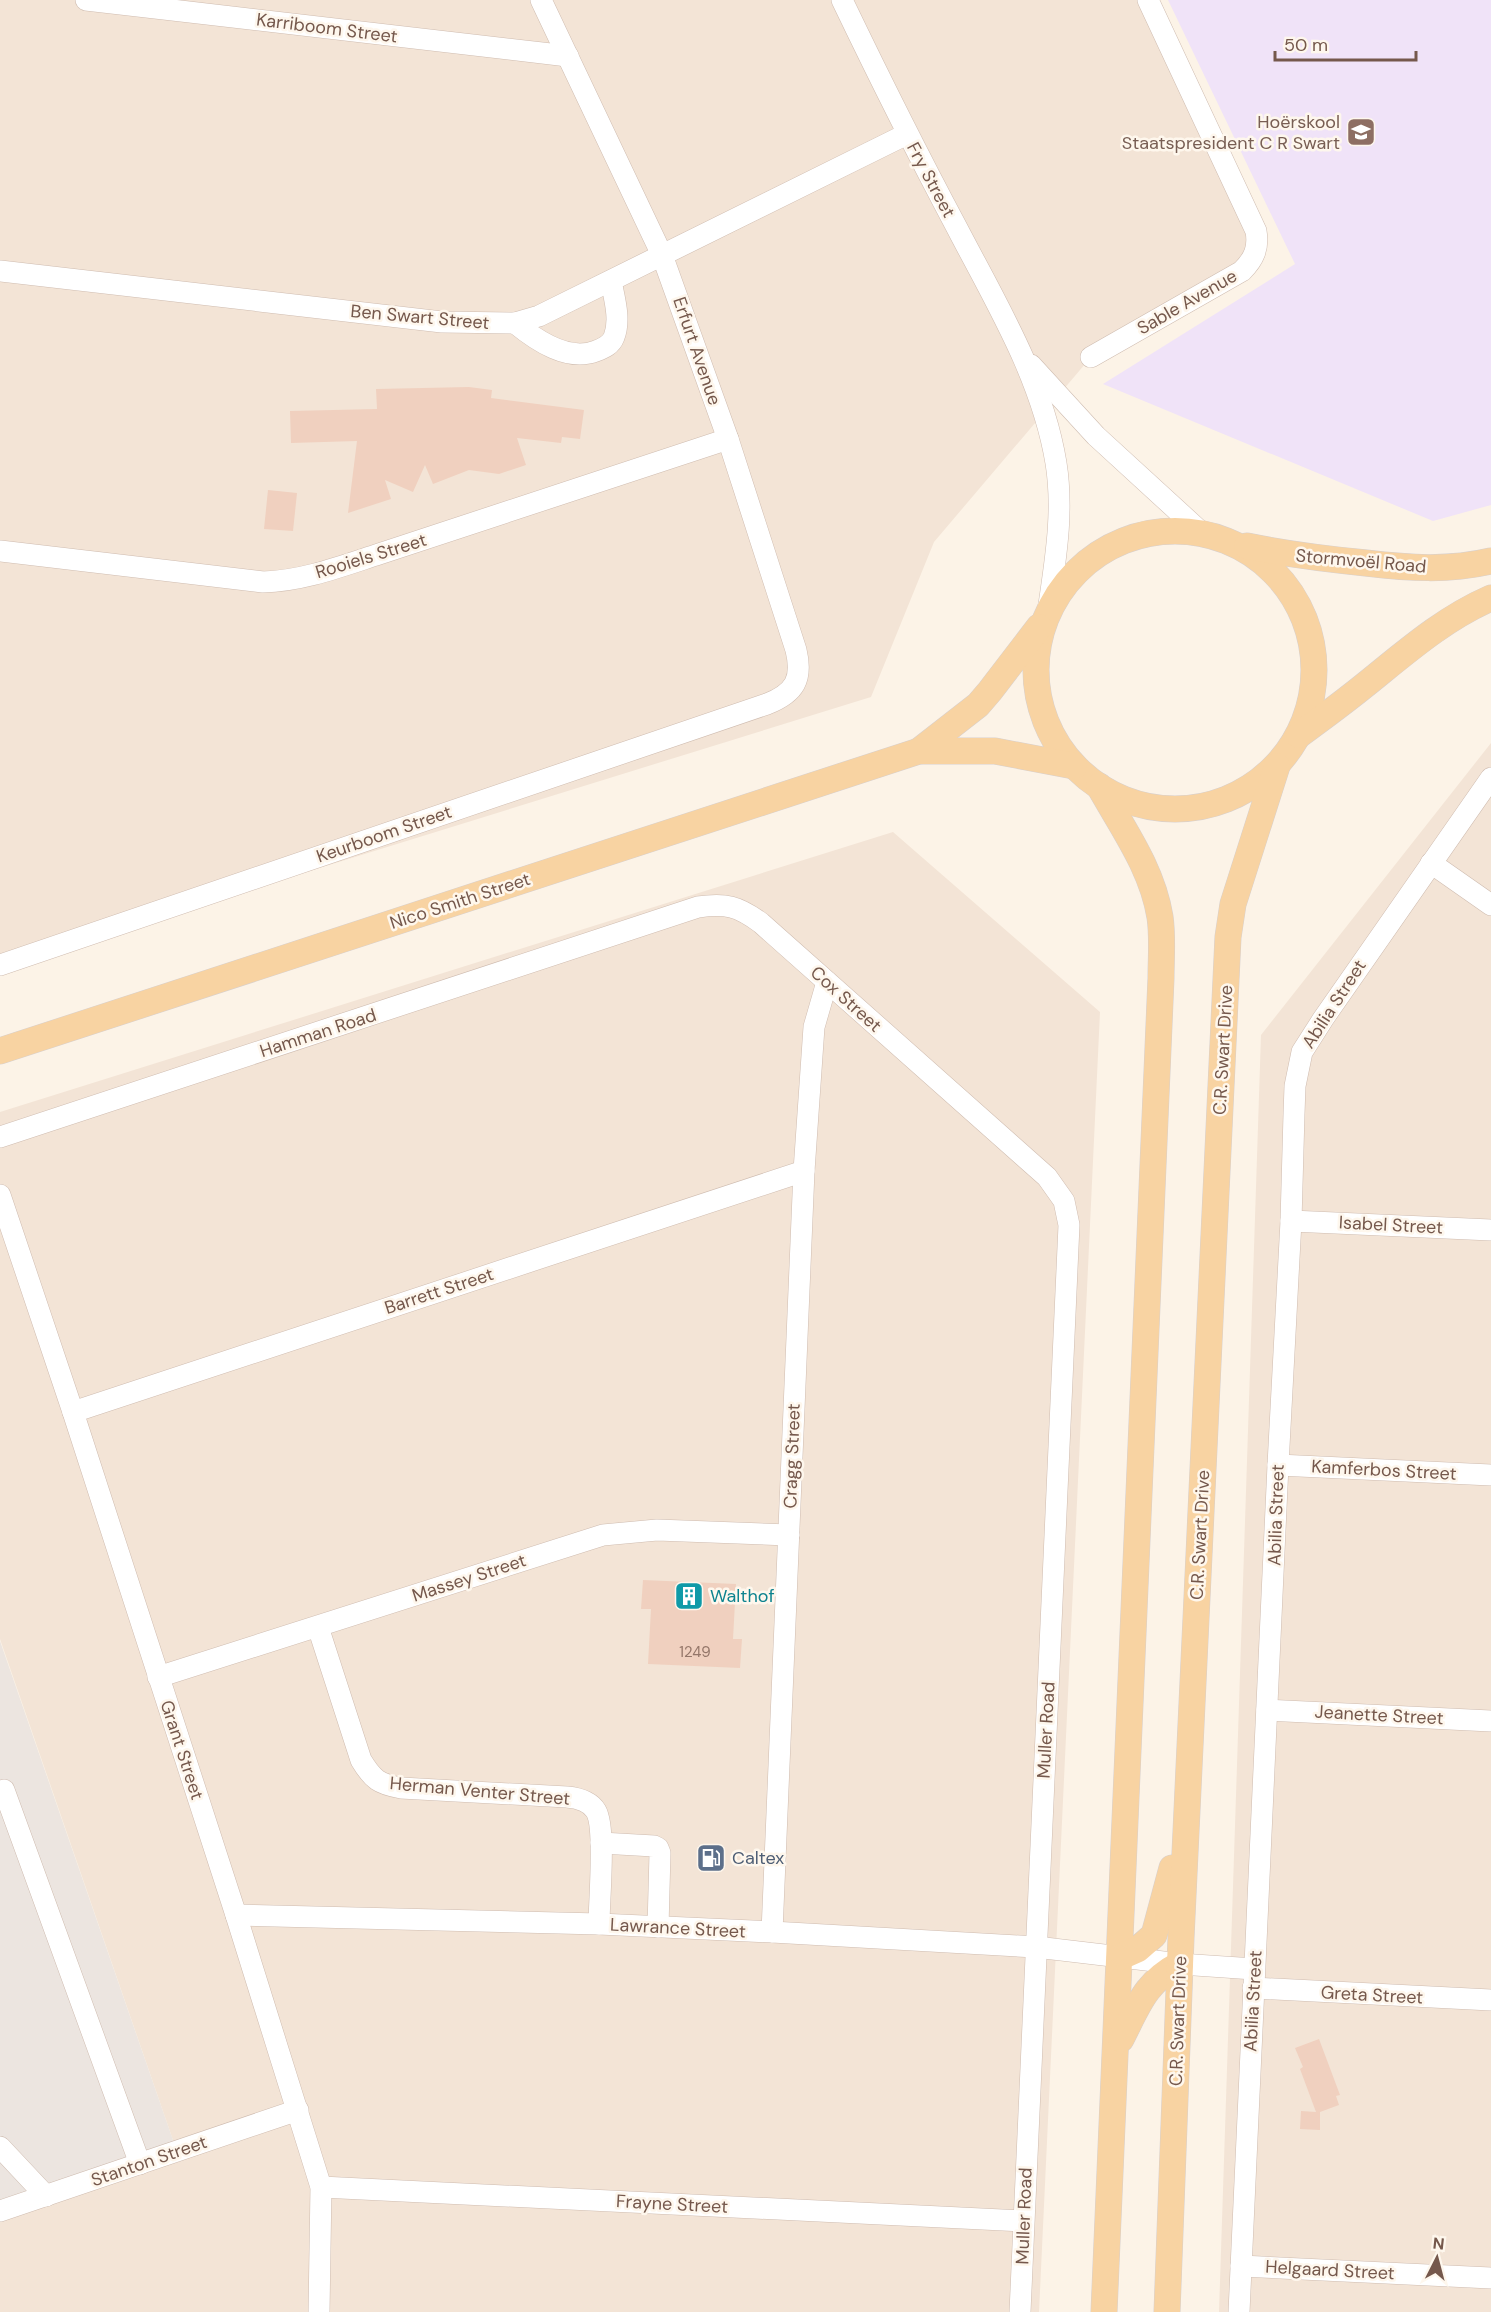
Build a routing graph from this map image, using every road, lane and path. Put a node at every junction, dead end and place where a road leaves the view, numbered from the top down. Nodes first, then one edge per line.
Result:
1 (86, 0) edge
2 (542, 0) edge
3 (842, 0) edge
4 (1148, 0) edge
5 (568, 56) junction
6 (907, 134) junction
7 (662, 255) junction
8 (0, 271) edge
9 (611, 281) junction
10 (515, 323) junction
11 (1091, 357) dead end
12 (1024, 358) junction
13 (728, 439) junction
14 (1203, 534) junction
15 (1232, 543) junction
16 (0, 551) edge
17 (1491, 561) edge
18 (1491, 598) edge
19 (1047, 615) junction
20 (767, 704) joint
21 (1299, 736) junction
22 (919, 750) junction
23 (1074, 766) junction
24 (1277, 766) junction
25 (1491, 778) edge
26 (1099, 786) junction
27 (1431, 862) junction
28 (1491, 904) edge
29 (637, 928) joint
30 (0, 965) edge
31 (827, 982) junction
32 (0, 1051) edge
33 (0, 1137) edge
34 (1030, 1162) joint
35 (804, 1171) junction
36 (0, 1195) edge
37 (1291, 1221) junction
38 (1491, 1230) edge
39 (73, 1412) junction
40 (1278, 1465) junction
41 (1491, 1475) edge
42 (789, 1535) junction
43 (318, 1627) junction
44 (158, 1677) junction
45 (1267, 1710) junction
46 (1491, 1721) edge
47 (4, 1790) dead end
48 (1186, 1837) junction
49 (601, 1843) junction
50 (236, 1915) junction
51 (599, 1924) junction
52 (658, 1927) junction
53 (772, 1932) junction
54 (1036, 1947) junction
55 (1120, 1957) junction
56 (1180, 1964) junction
57 (1254, 1979) junction
58 (1491, 2000) edge
59 (1116, 2050) junction
60 (298, 2110) junction
61 (0, 2147) edge
62 (140, 2164) junction
63 (321, 2187) junction
64 (46, 2196) junction
65 (0, 2211) edge
66 (1023, 2221) junction
67 (1241, 2266) junction
68 (1491, 2278) edge
69 (319, 2312) edge
70 (1020, 2312) edge
71 (1104, 2312) edge
72 (1167, 2312) edge
73 (1239, 2312) edge

1 - 5 street, Karriboom Street
2 - 5 street, Erfurt Avenue
3 - 6 street, Fry Street
4 - 11 street, Sable Avenue
5 - 7 street, Erfurt Avenue
6 - 7 street, Ben Swart Street
6 - 12 street, Fry Street
7 - 9 street, Ben Swart Street
7 - 13 street, Erfurt Avenue
8 - 10 street, Ben Swart Street
9 - 10 street, Ben Swart Street
9 - 10 street
12 - 14 street, Fry Street
12 - 19 street, Fry Street
13 - 16 street, Rooiels Street
13 - 20 street, Erfurt Avenue
14 - 15 main road, Stormvoël Road
14 - 19 main road, Stormvoël Road
15 - 17 main road, Stormvoël Road
15 - 21 main road, Stormvoël Road
18 - 21 main road, Stormvoël Road
19 - 22 main road, Nico Smith Street
19 - 23 main road, Stormvoël Road
20 - 30 street, Keurboom Street
21 - 24 main road, Stormvoël Road
22 - 23 main road, Nico Smith Street
22 - 32 main road, Nico Smith Street
23 - 26 main road, Stormvoël Road
24 - 26 main road, Stormvoël Road
24 - 48 main road, C.R. Swart Drive
25 - 27 street, Abilia Street
26 - 55 main road
27 - 28 street
27 - 37 street, Abilia Street
29 - 31 street, Cox Street
29 - 33 street, Hamman Road
31 - 34 street, Cox Street
31 - 35 street, Cragg Street
34 - 54 street, Muller Road
35 - 39 street, Barrett Street
35 - 42 street, Cragg Street
36 - 39 street, Grant Street
37 - 38 street, Isabel Street
37 - 40 street, Abilia Street
39 - 44 street, Grant Street
40 - 41 street, Kamferbos Street
40 - 45 street, Abilia Street
42 - 43 street, Massey Street
42 - 53 street, Cragg Street
43 - 44 street, Massey Street
43 - 49 street, Herman Venter Street
44 - 50 street, Grant Street
45 - 46 street, Jeanette Street
45 - 57 street, Abilia Street
47 - 62 street
48 - 55 main road
48 - 56 main road, C.R. Swart Drive
49 - 51 street, Herman Venter Street
49 - 52 street
50 - 51 street, Lawrance Street
50 - 60 street, Grant Street
51 - 52 street, Lawrance Street
52 - 53 street, Lawrance Street
53 - 54 street, Lawrance Street
54 - 55 street, Lawrance Street
54 - 66 street, Muller Road
55 - 56 street, Lawrance Street
55 - 59 main road
56 - 57 street, Greta Street
56 - 59 main road
56 - 72 main road, C.R. Swart Drive
57 - 58 street, Greta Street
57 - 67 street, Abilia Street
59 - 71 main road
60 - 62 street, Stanton Street
60 - 63 street, Grant Street
61 - 64 street
62 - 64 street, Stanton Street
63 - 66 street, Frayne Street
63 - 69 street, Grant Street
64 - 65 street, Stanton Street
66 - 70 street, Muller Road
67 - 68 street, Helgaard Street
67 - 73 street, Abilia Street

